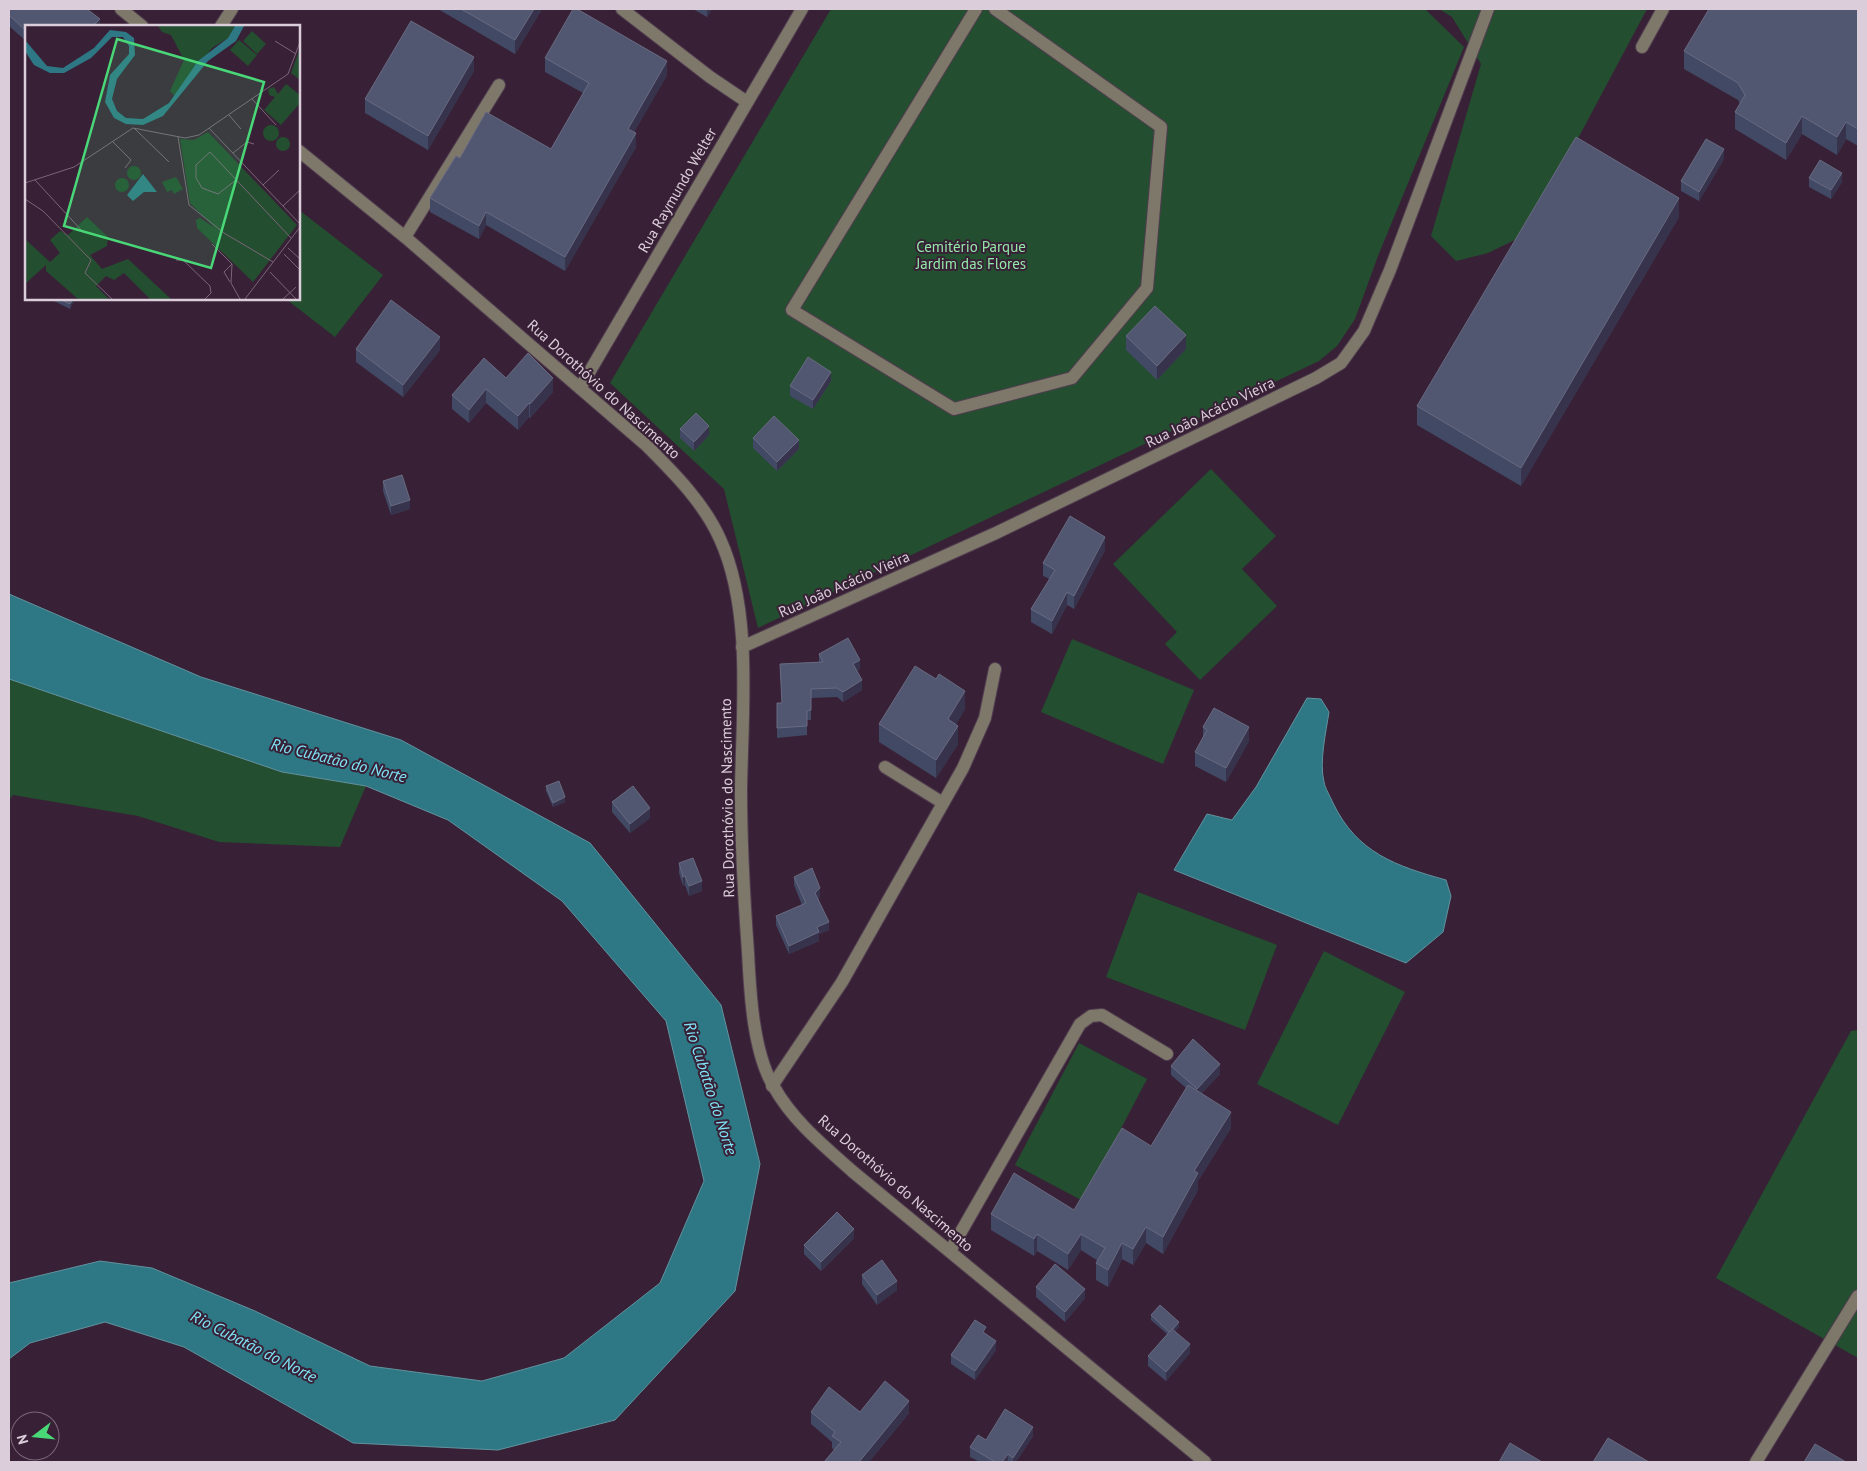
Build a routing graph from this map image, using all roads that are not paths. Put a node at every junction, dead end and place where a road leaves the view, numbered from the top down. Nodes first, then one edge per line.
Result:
1 (121, 9) edge
2 (232, 9) edge
3 (622, 9) edge
4 (802, 9) edge
5 (976, 9) edge
6 (995, 9) edge
7 (1488, 9) edge
8 (1663, 9) edge
9 (141, 25) edge
10 (223, 25) edge
11 (1642, 47) dead end
12 (499, 85) dead end
13 (747, 102) junction
14 (300, 152) edge
15 (405, 237) junction
16 (580, 388) junction
17 (742, 647) junction
18 (995, 669) dead end
19 (885, 767) dead end
20 (943, 803) junction
21 (1167, 1054) dead end
22 (772, 1086) junction
23 (950, 1252) junction
24 (1858, 1296) edge
25 (1205, 1462) edge
26 (1756, 1462) edge

1 - 9 street
2 - 10 street
3 - 13 street
4 - 13 street, Rua Raymundo Welter
5 - 6 street
7 - 17 street, Rua João Acácio Vieira
8 - 11 street
12 - 15 street
13 - 16 street, Rua Raymundo Welter
14 - 15 street, Rua Dorothóvio do Nascimento
15 - 16 street, Rua Dorothóvio do Nascimento
16 - 17 street, Rua Dorothóvio do Nascimento
17 - 22 street, Rua Dorothóvio do Nascimento
18 - 20 street
19 - 20 street
20 - 22 street
21 - 23 street
22 - 23 street, Rua Dorothóvio do Nascimento
23 - 25 street, Rua Dorothóvio do Nascimento
24 - 26 street

